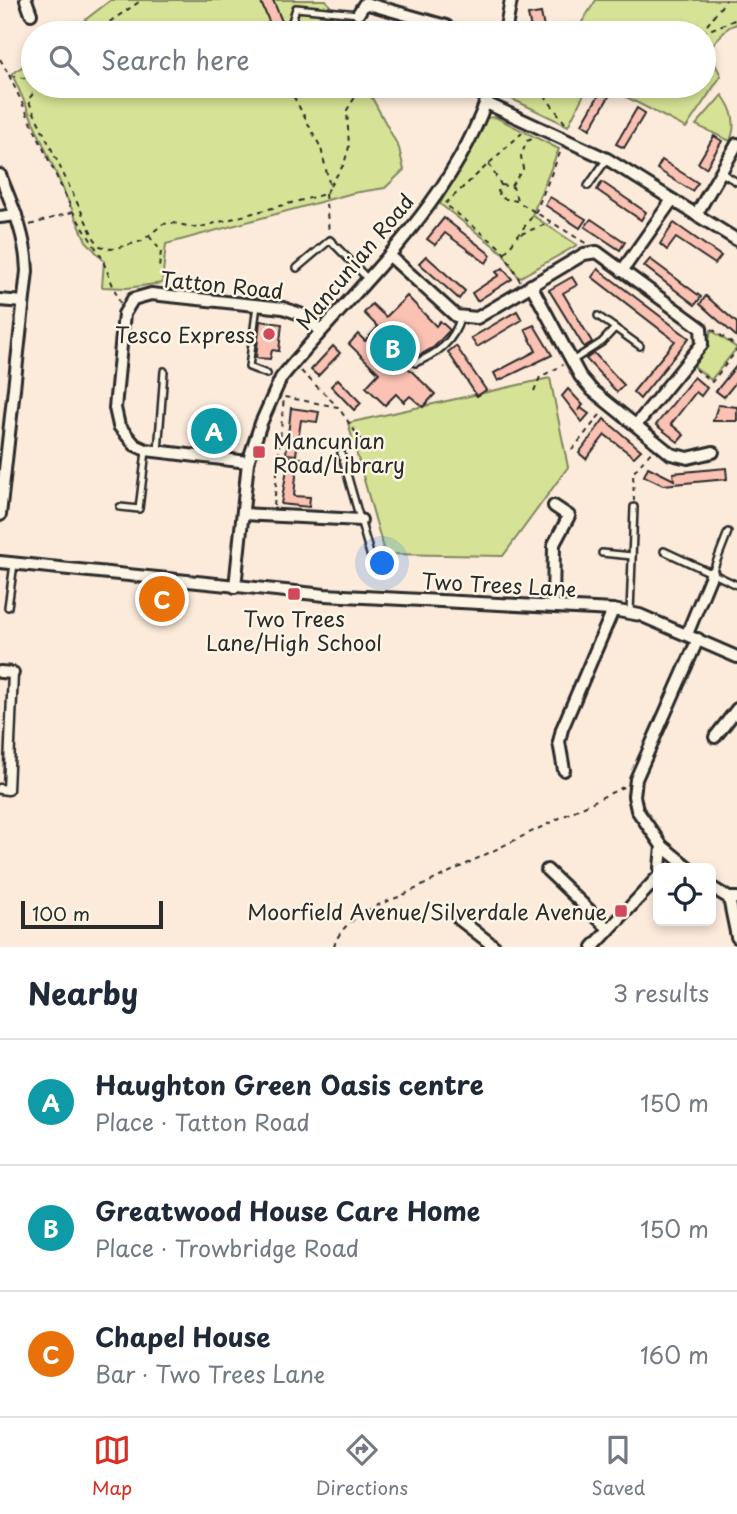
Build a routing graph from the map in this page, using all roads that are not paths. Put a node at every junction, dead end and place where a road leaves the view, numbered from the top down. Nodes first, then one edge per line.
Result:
1 (26, 0) edge
2 (511, 0) edge
3 (31, 14) dead end
4 (358, 14) joint
5 (293, 21) edge
6 (428, 21) edge
7 (507, 21) edge
8 (487, 98) edge
9 (486, 103) junction
10 (737, 144) edge
11 (607, 159) junction
12 (720, 172) junction
13 (0, 175) edge
14 (737, 183) edge
15 (588, 186) dead end
16 (672, 200) junction
17 (16, 215) junction
18 (696, 215) junction
19 (0, 217) edge
20 (737, 240) edge
21 (389, 255) junction
22 (297, 268) dead end
23 (622, 271) junction
24 (368, 278) junction
25 (526, 285) junction
26 (0, 299) edge
27 (23, 302) junction
28 (257, 304) junction
29 (598, 316) dead end
30 (460, 318) junction
31 (615, 328) junction
32 (320, 330) junction
33 (640, 346) dead end
34 (570, 362) junction
35 (415, 363) dead end
36 (164, 372) dead end
37 (267, 374) dead end
38 (636, 425) junction
39 (152, 451) junction
40 (713, 452) dead end
41 (341, 453) dead end
42 (248, 462) junction
43 (2, 470) edge
44 (554, 506) dead end
45 (120, 507) dead end
46 (634, 507) road end
47 (243, 513) junction
48 (0, 515) edge
49 (361, 520) junction
50 (728, 532) dead end
51 (664, 551) dead end
52 (603, 554) dead end
53 (632, 556) junction
54 (372, 561) dead end
55 (0, 562) edge
56 (14, 564) junction
57 (712, 573) junction
58 (737, 585) edge
59 (235, 587) junction
60 (553, 606) junction
61 (8, 607) dead end
62 (612, 610) junction
63 (630, 613) junction
64 (693, 636) junction
65 (737, 657) edge
66 (0, 672) edge
67 (13, 673) joint
68 (737, 709) edge
69 (715, 737) dead end
70 (564, 770) dead end
71 (0, 789) edge
72 (662, 846) junction
73 (660, 863) edge
74 (683, 863) edge
75 (547, 870) dead end
76 (653, 882) edge
77 (716, 890) edge
78 (733, 898) edge
79 (459, 919) dead end
80 (609, 929) junction
81 (737, 937) edge
82 (495, 947) edge
83 (593, 947) edge

1 - 3 street
2 - 7 street
4 - 5 lane
4 - 6 street
8 - 9 street, Mancunian Road
9 - 11 street
9 - 21 street, Mancunian Road
10 - 12 street
11 - 15 lane
11 - 16 street
12 - 14 lane
12 - 18 street
13 - 17 street
16 - 18 street
16 - 23 street
17 - 19 street
17 - 27 street
18 - 20 street
21 - 24 street, Mancunian Road
21 - 30 street
22 - 24 lane
23 - 25 street
23 - 38 street
24 - 32 street, Mancunian Road
25 - 30 street
25 - 34 street
26 - 27 street
27 - 43 street
28 - 32 street, Tatton Road
28 - 37 lane
28 - 39 street, Tatton Road
29 - 31 lane
30 - 35 lane
31 - 33 lane
31 - 34 lane
32 - 42 street, Mancunian Road
34 - 38 street
36 - 39 lane
38 - 40 street
39 - 42 street
39 - 45 lane
41 - 49 lane
42 - 47 street, Mancunian Road
43 - 48 street
44 - 60 street
46 - 53 lane
47 - 49 street
47 - 59 street, Mancunian Road
49 - 54 lane
50 - 57 lane
51 - 57 lane
52 - 53 lane
53 - 63 lane
55 - 56 street, Two Trees Lane
56 - 59 street, Two Trees Lane
56 - 61 lane
57 - 58 lane
57 - 64 street
59 - 60 street, Two Trees Lane
60 - 62 street, Two Trees Lane
62 - 63 street, Two Trees Lane
62 - 70 street
63 - 64 street, Two Trees Lane
64 - 65 street, Two Trees Lane
64 - 72 street
66 - 67 street
67 - 71 street
68 - 69 street
72 - 73 street
72 - 74 street
75 - 80 street
76 - 80 street
77 - 78 street
78 - 81 street
79 - 82 street
80 - 83 street

